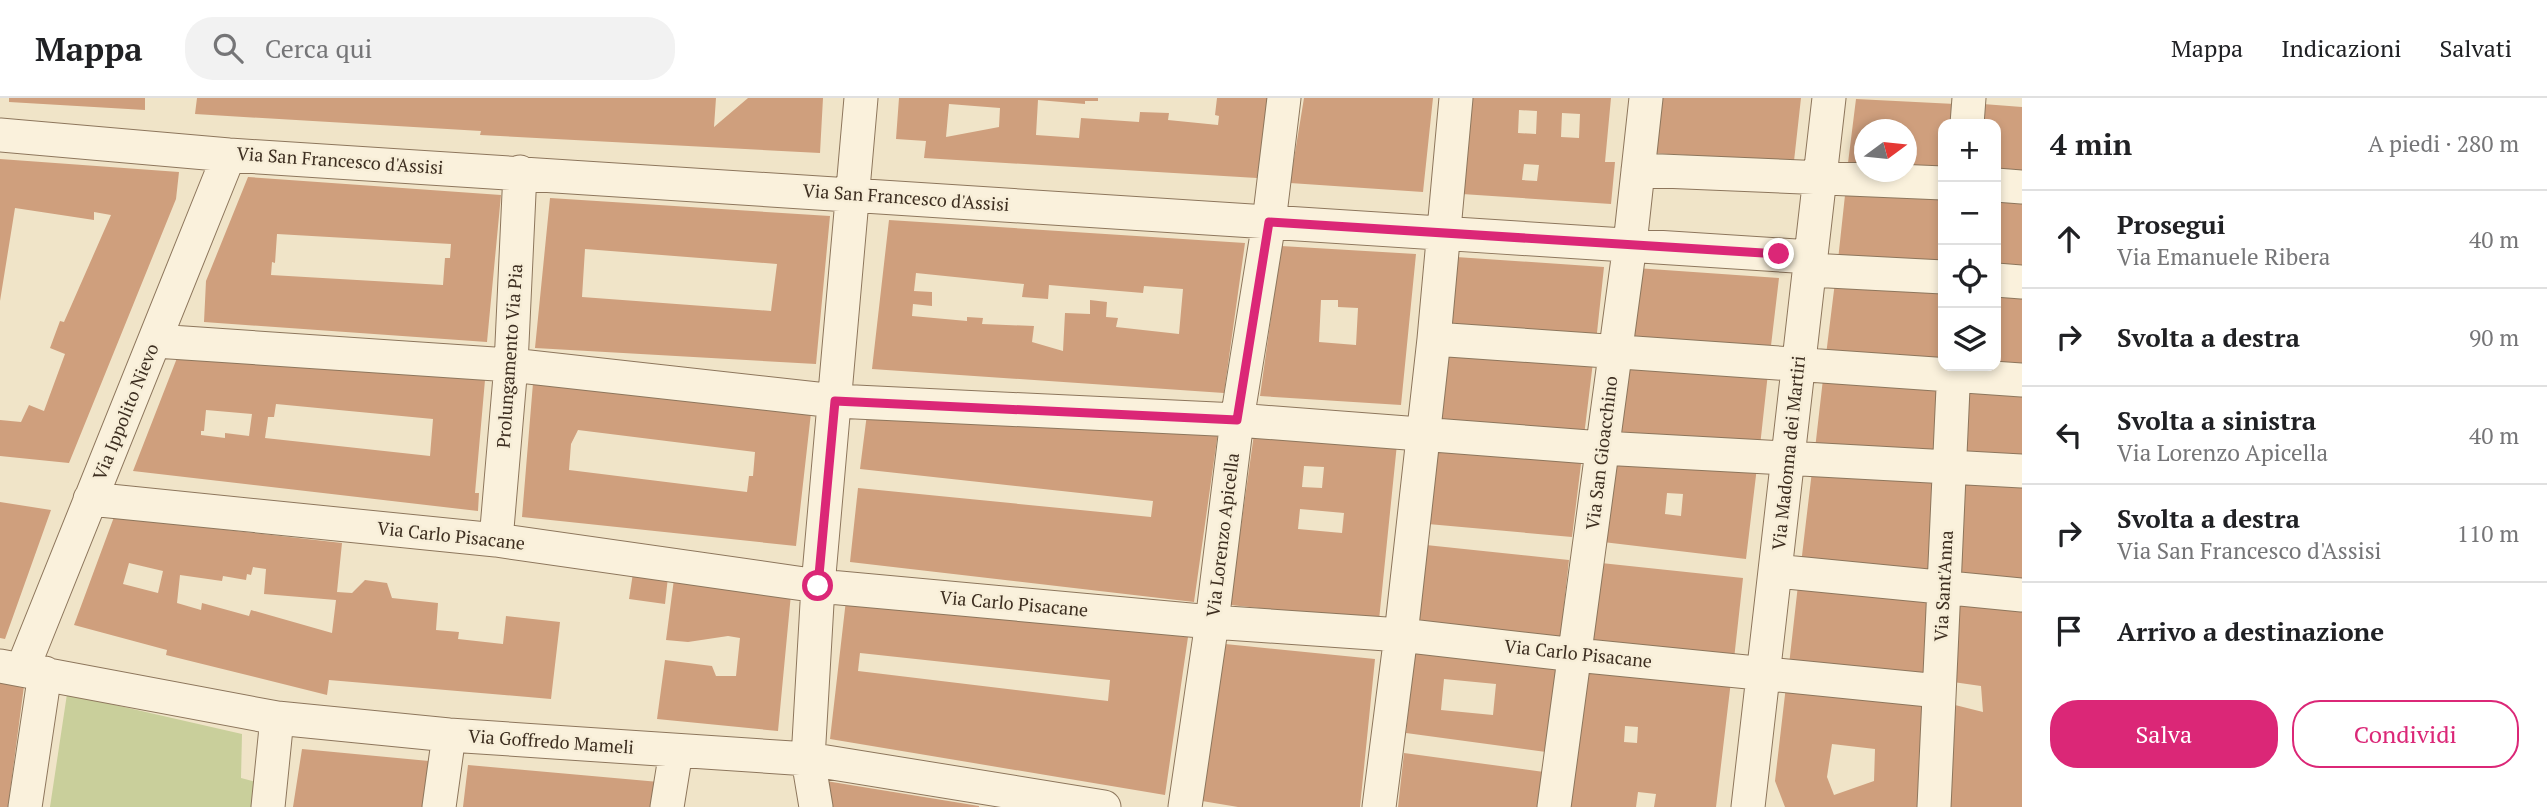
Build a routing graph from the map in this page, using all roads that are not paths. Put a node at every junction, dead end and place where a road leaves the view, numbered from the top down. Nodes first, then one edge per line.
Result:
1 (861, 98) edge
2 (1284, 98) edge
3 (1456, 98) edge
4 (1646, 98) edge
5 (1829, 98) edge
6 (1969, 98) edge
7 (1967, 119) edge
8 (0, 135) edge
9 (229, 155) junction
10 (1638, 170) junction
11 (520, 172) junction
12 (1820, 178) junction
13 (1938, 183) edge
14 (2001, 185) edge
15 (2022, 187) edge
16 (853, 194) junction
17 (1269, 222) junction
18 (1443, 233) junction
19 (1630, 244) junction
20 (1810, 263) junction
21 (1938, 276) edge
22 (2001, 280) edge
23 (2022, 282) edge
24 (1434, 339) junction
25 (155, 341) junction
26 (1615, 353) junction
27 (512, 365) junction
28 (1799, 366) junction
29 (1938, 370) edge
30 (1954, 371) edge
31 (2022, 380) edge
32 (835, 401) junction
33 (1237, 420) junction
34 (1423, 435) junction
35 (1602, 448) junction
36 (1788, 459) junction
37 (1950, 469) junction
38 (2022, 471) edge
39 (90, 499) junction
40 (496, 540) junction
41 (1775, 571) junction
42 (818, 586) junction
43 (1944, 589) junction
44 (2022, 595) edge
45 (1212, 622) junction
46 (1401, 635) junction
47 (1576, 655) junction
48 (23, 670) edge
49 (1763, 673) junction
50 (1939, 691) junction
51 (277, 718) junction
52 (449, 735) junction
53 (676, 751) junction
54 (808, 759) junction
55 (1749, 805) edge
56 (24, 807) edge
57 (268, 807) edge
58 (439, 807) edge
59 (667, 807) edge
60 (816, 807) edge
61 (1104, 807) edge
62 (1185, 807) edge
63 (1379, 807) edge
64 (1555, 807) edge
65 (1934, 807) edge

1 - 16 street
2 - 17 street, Via Lorenzo Apicella
3 - 18 street
4 - 10 street, Via San Gioacchino
5 - 12 street, Via Madonna dei Martiri
6 - 7 street
8 - 9 street, Via San Francesco d'Assisi
9 - 11 street, Via San Francesco d'Assisi
9 - 25 street, Via Ippolito Nievo
10 - 12 street
10 - 19 street, Via San Gioacchino
11 - 16 street, Via San Francesco d'Assisi
11 - 27 street, Prolungamento Via Pia
12 - 13 street
12 - 20 street, Via Madonna dei Martiri
14 - 15 street
16 - 17 street, Via San Francesco d'Assisi
16 - 32 street
17 - 18 street, Via San Francesco d'Assisi
17 - 33 street, Via Lorenzo Apicella
18 - 19 street, Via San Francesco d'Assisi
18 - 24 street
19 - 20 street, Via San Francesco d'Assisi
19 - 26 street, Via San Gioacchino
20 - 21 street, Via San Francesco d'Assisi
20 - 28 street, Via Madonna dei Martiri
22 - 23 street
24 - 26 street
24 - 34 street
25 - 27 street
25 - 39 street, Via Ippolito Nievo
26 - 28 street
26 - 35 street, Via San Gioacchino
27 - 32 street
27 - 40 street, Prolungamento Via Pia
28 - 29 street
28 - 36 street, Via Madonna dei Martiri
30 - 31 street
30 - 37 street, Via Sant'Anna
32 - 33 street
32 - 42 street
33 - 34 street
33 - 45 street, Via Lorenzo Apicella
34 - 35 street
34 - 46 street
35 - 36 street
35 - 47 street, Via San Gioacchino
36 - 37 street
36 - 41 street, Via Madonna dei Martiri
37 - 38 street
37 - 43 street, Via Sant'Anna
39 - 40 street, Via Carlo Pisacane
39 - 48 street, Via Ippolito Nievo
40 - 42 street, Via Carlo Pisacane
41 - 43 street
41 - 49 street, Via Madonna dei Martiri
42 - 45 street, Via Carlo Pisacane
42 - 54 street
43 - 44 street
43 - 50 street, Via Sant'Anna
45 - 46 street, Via Carlo Pisacane
45 - 62 street, Via Lorenzo Apicella
46 - 47 street, Via Carlo Pisacane
46 - 63 street
47 - 49 street, Via Carlo Pisacane
47 - 64 street, Via San Gioacchino
48 - 51 street, Via Goffredo Mameli
48 - 56 street, Via Ippolito Nievo
49 - 50 street, Via Carlo Pisacane
49 - 55 street, Via Madonna dei Martiri
50 - 65 street, Via Sant'Anna
51 - 52 street, Via Goffredo Mameli
51 - 57 street
52 - 53 street, Via Goffredo Mameli
52 - 58 street
53 - 54 street, Via Goffredo Mameli
53 - 59 street
54 - 60 street
54 - 61 street, Via Goffredo Mameli

